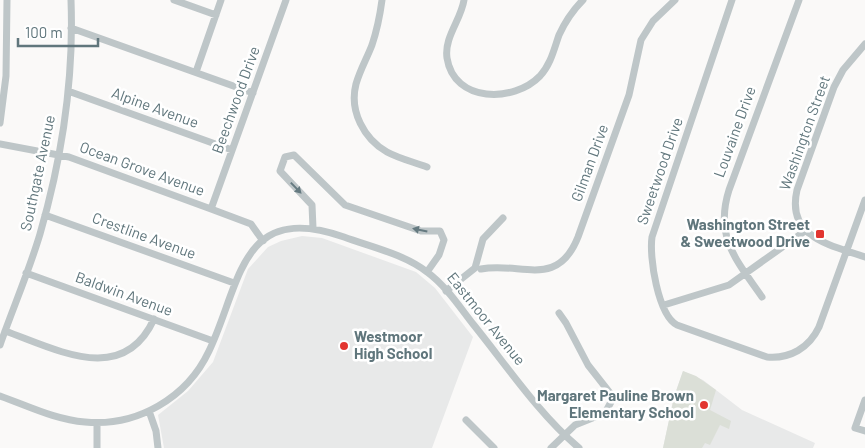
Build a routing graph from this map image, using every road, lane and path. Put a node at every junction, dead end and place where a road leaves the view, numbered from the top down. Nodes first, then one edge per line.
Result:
1 (7, 0) edge
2 (71, 0) edge
3 (174, 0) edge
4 (221, 0) edge
5 (286, 0) edge
6 (382, 0) edge
7 (464, 0) edge
8 (583, 0) edge
9 (675, 0) edge
10 (732, 0) edge
11 (799, 0) edge
12 (216, 15) junction
13 (71, 28) junction
14 (865, 44) edge
15 (196, 72) junction
16 (68, 91) junction
17 (253, 93) junction
18 (0, 123) edge
19 (0, 144) edge
20 (232, 150) junction
21 (60, 155) junction
22 (427, 167) dead end
23 (865, 200) edge
24 (211, 209) junction
25 (45, 215) junction
26 (503, 218) dead end
27 (313, 228) junction
28 (805, 231) junction
29 (263, 241) junction
30 (847, 250) junction
31 (865, 257) edge
32 (478, 269) junction
33 (427, 272) junction
34 (26, 273) junction
35 (746, 274) junction
36 (234, 283) junction
37 (446, 290) junction
38 (762, 297) dead end
39 (664, 305) junction
40 (559, 313) dead end
41 (154, 319) junction
42 (5, 330) junction
43 (213, 341) junction
44 (0, 345) edge
45 (0, 396) edge
46 (865, 400) edge
47 (149, 411) junction
48 (466, 420) dead end
49 (97, 423) junction
50 (865, 431) edge
51 (564, 435) junction
52 (97, 448) edge
53 (158, 448) edge
54 (494, 448) edge
55 (551, 448) edge
56 (579, 448) edge

1 - 18 street
2 - 13 street, Southgate Avenue
3 - 12 street
4 - 12 street
5 - 17 street, Beechwood Drive
6 - 22 street
7 - 8 street
9 - 32 street, Gilman Drive
10 - 39 street, Sweetwood Drive
11 - 35 street, Louvaine Drive
12 - 15 street
13 - 15 street
13 - 16 street, Southgate Avenue
14 - 28 street, Washington Street
15 - 17 street
16 - 20 street, Alpine Avenue
16 - 21 street, Southgate Avenue
17 - 20 street, Beechwood Drive
19 - 21 street, Ocean Grove Avenue
20 - 24 street, Beechwood Drive
21 - 24 street, Ocean Grove Avenue
21 - 25 street, Southgate Avenue
23 - 30 street, Sweetwood Drive
24 - 29 street, Ocean Grove Avenue
25 - 34 street, Southgate Avenue
25 - 36 street, Crestline Avenue
26 - 32 street
27 - 29 street, Eastmoor Avenue
27 - 33 street, Eastmoor Avenue
33 -> 27 street
28 - 30 street
28 - 35 street
29 - 36 street
30 - 31 street
30 - 39 street, Sweetwood Drive
32 - 37 street
33 - 37 street, Eastmoor Avenue
34 - 41 street, Baldwin Avenue
34 - 42 street, Southgate Avenue
35 - 38 street, Louvaine Drive
35 - 39 street
36 - 43 street
37 - 51 street, Eastmoor Avenue
40 - 51 street
41 - 42 street
41 - 43 street, Baldwin Avenue
42 - 44 street, Southgate Avenue
43 - 47 street
45 - 49 street
46 - 50 street
47 - 49 street
47 - 53 street
48 - 54 street
49 - 52 street
51 - 55 street
51 - 56 street, Eastmoor Avenue

